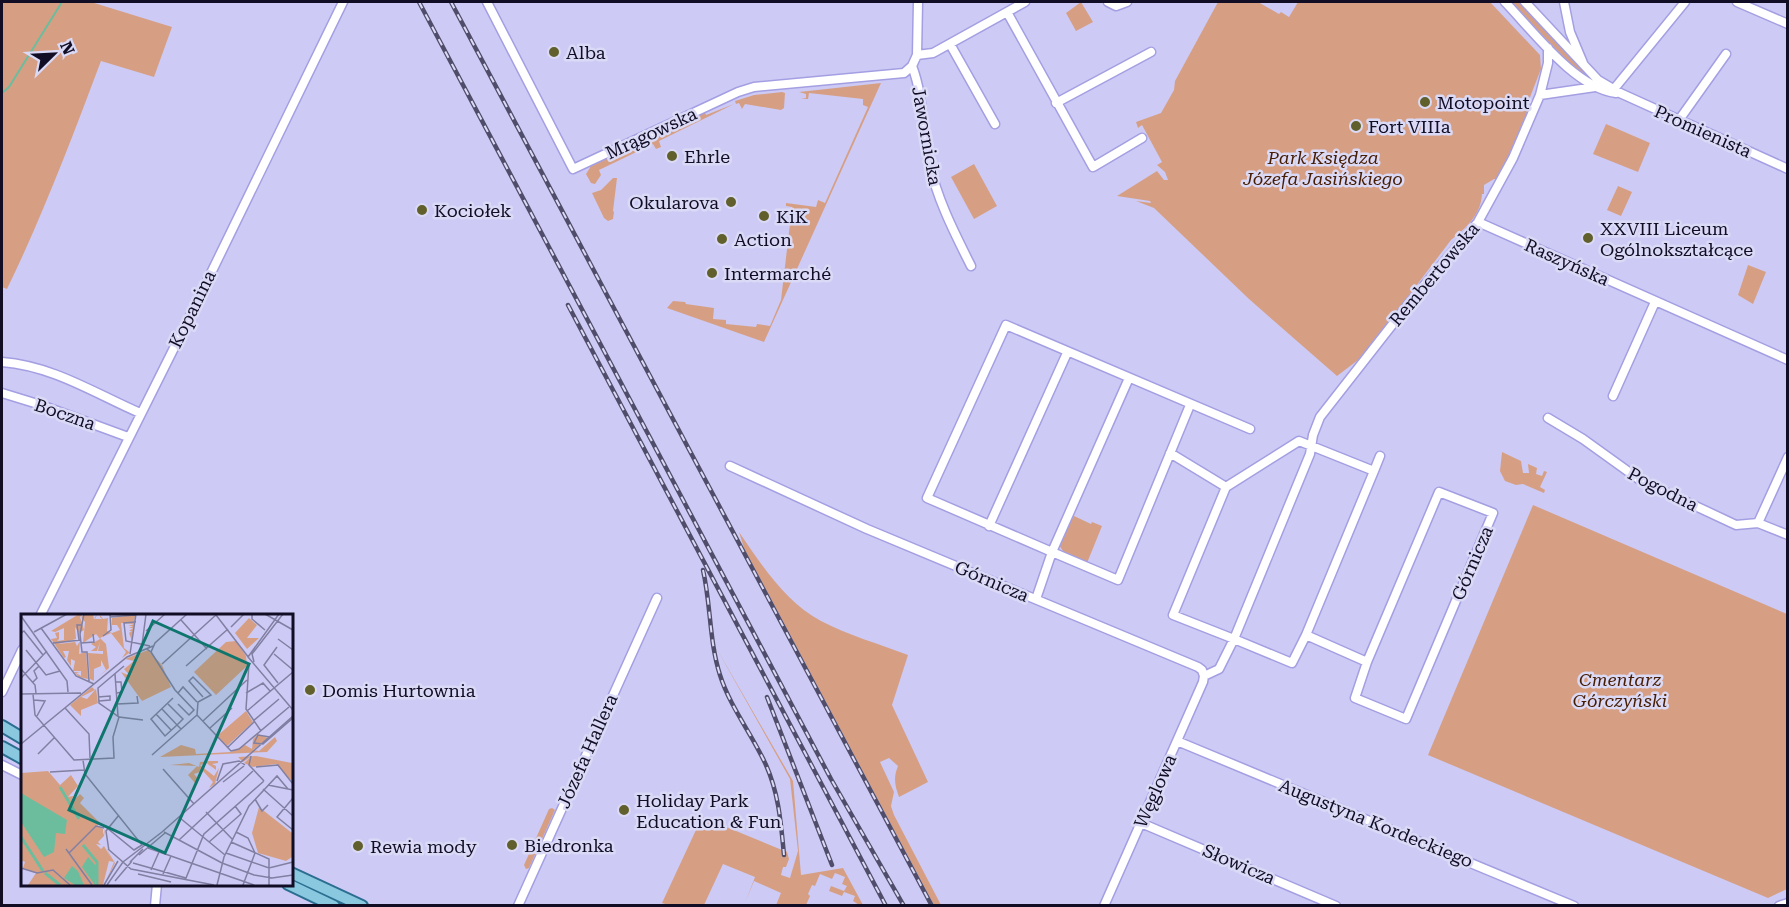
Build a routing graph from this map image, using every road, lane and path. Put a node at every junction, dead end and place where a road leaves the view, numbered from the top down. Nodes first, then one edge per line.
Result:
1 (343, 2) edge
2 (487, 2) edge
3 (918, 2) edge
4 (1025, 2) edge
5 (1108, 2) edge
6 (1127, 2) edge
7 (1505, 2) edge
8 (1525, 2) edge
9 (1564, 2) edge
10 (1685, 2) edge
11 (1737, 2) edge
12 (1007, 12) junction
13 (1788, 24) edge
14 (950, 44) junction
15 (1548, 48) junction
16 (1151, 52) dead end
17 (1726, 54) dead end
18 (917, 55) junction
19 (912, 66) junction
20 (1585, 66) junction
21 (1595, 87) junction
22 (1617, 91) junction
23 (1540, 95) junction
24 (1056, 103) junction
25 (1678, 120) junction
26 (995, 124) dead end
27 (1142, 138) dead end
28 (1788, 169) edge
29 (1478, 222) junction
30 (971, 266) dead end
31 (1655, 302) junction
32 (1067, 353) junction
33 (1788, 360) edge
34 (2, 362) edge
35 (1128, 378) junction
36 (2, 393) edge
37 (1613, 396) dead end
38 (1190, 405) junction
39 (140, 413) junction
40 (1548, 418) dead end
41 (1250, 429) dead end
42 (128, 437) junction
43 (1312, 446) junction
44 (1170, 453) junction
45 (1380, 456) dead end
46 (1788, 457) edge
47 (730, 466) dead end
48 (1374, 471) junction
49 (1226, 487) junction
50 (1758, 523) junction
51 (989, 526) junction
52 (1788, 535) edge
53 (1052, 552) junction
54 (657, 597) dead end
55 (1036, 599) junction
56 (41, 614) edge
57 (1306, 635) junction
58 (1234, 639) junction
59 (21, 652) edge
60 (1367, 662) junction
61 (1204, 676) junction
62 (2, 692) edge
63 (2, 726) edge
64 (21, 737) edge
65 (1177, 741) junction
66 (2, 747) edge
67 (21, 757) edge
68 (2, 765) edge
69 (21, 774) edge
70 (1141, 823) junction
71 (292, 873) edge
72 (157, 886) edge
73 (290, 886) edge
74 (1788, 903) edge
75 (330, 905) edge
76 (155, 906) edge
77 (362, 906) edge
78 (518, 906) edge
79 (1104, 906) edge
80 (1336, 906) edge
81 (1574, 906) edge
82 (1779, 906) edge

1 - 39 street, Kopanina
2 - 19 street, Mrągowska
3 - 18 street, Jawornicka
4 - 12 street
5 - 6 street
7 - 15 street, Promienista
8 - 20 street, Promienista
9 - 20 street, Promienista
10 - 22 street
11 - 13 street
12 - 14 street
12 - 24 street
14 - 18 street
14 - 26 street
15 - 21 street, Promienista
15 - 23 street, Rembertowska
16 - 24 street
17 - 25 street
18 - 19 street, Jawornicka
19 - 30 street, Jawornicka
20 - 22 street, Promienista
21 - 22 street, Promienista
21 - 23 street
22 - 25 street, Promienista
23 - 29 street, Rembertowska
24 - 27 street
25 - 28 street, Promienista
29 - 31 street, Raszyńska
29 - 43 street, Rembertowska
31 - 33 street, Raszyńska
31 - 37 street
32 - 35 street
32 - 51 street
32 - 51 street
34 - 39 street
35 - 38 street
35 - 53 street
36 - 42 street, Boczna
38 - 41 street
38 - 44 street
39 - 42 street, Kopanina
40 - 50 street, Pogodna
42 - 56 street, Kopanina
43 - 48 street
43 - 49 street
43 - 58 street
44 - 49 street
44 - 53 street
45 - 48 street
46 - 50 street
47 - 55 street, Górnicza
48 - 57 street
49 - 58 street
50 - 52 street, Pogodna
51 - 53 street
53 - 55 street
54 - 78 street, Józefa Hallera
55 - 61 street, Górnicza
57 - 58 street
57 - 60 street
58 - 61 street
59 - 62 street
60 - 60 street, Górnicza
61 - 65 street, Węglowa
63 - 64 main road
65 - 70 street, Węglowa
65 - 81 street, Augustyna Kordeckiego
66 - 67 main road
68 - 69 street
70 - 79 street, Węglowa
70 - 80 street, Słowicza
71 - 77 main road
72 - 76 street
73 - 75 main road
74 - 82 street

